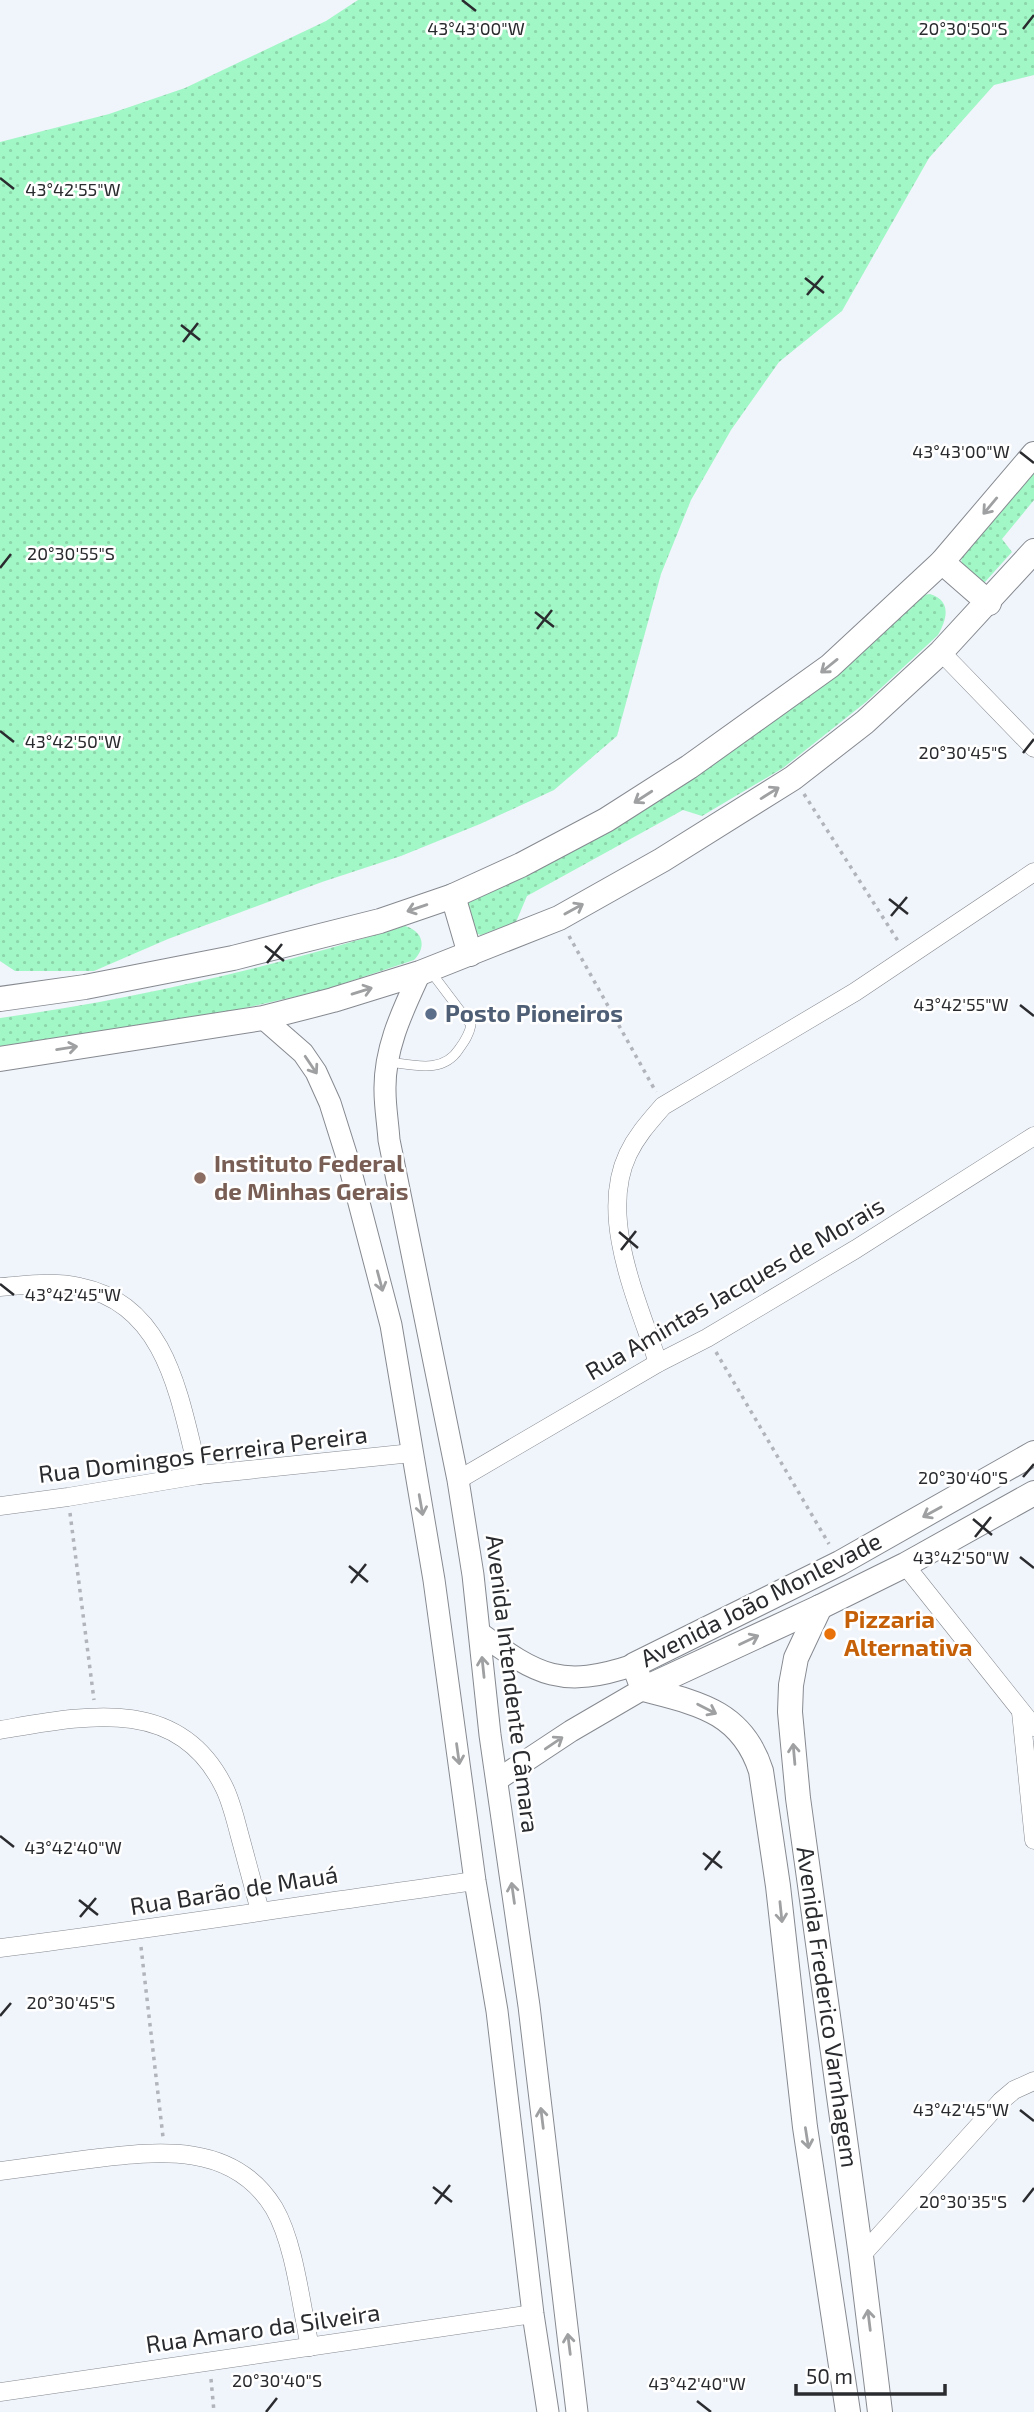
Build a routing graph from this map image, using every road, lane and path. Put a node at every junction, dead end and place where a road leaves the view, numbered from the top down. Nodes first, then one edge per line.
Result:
1 (1034, 454) edge
2 (1034, 551) edge
3 (942, 562) junction
4 (989, 603) junction
5 (941, 652) junction
6 (1034, 748) edge
7 (793, 778) junction
8 (1034, 872) edge
9 (453, 896) junction
10 (559, 918) junction
11 (471, 954) junction
12 (908, 956) junction
13 (425, 971) junction
14 (0, 999) edge
15 (263, 1018) junction
16 (0, 1059) edge
17 (387, 1062) junction
18 (663, 1106) junction
19 (1034, 1136) edge
20 (0, 1287) edge
21 (425, 1319) junction
22 (391, 1325) junction
23 (708, 1338) junction
24 (658, 1363) junction
25 (412, 1453) junction
26 (1034, 1453) edge
27 (1009, 1469) junction
28 (199, 1475) junction
29 (458, 1479) junction
30 (68, 1497) junction
31 (1027, 1497) edge
32 (0, 1506) edge
33 (840, 1563) junction
34 (905, 1565) junction
35 (472, 1575) junction
36 (434, 1580) junction
37 (820, 1607) junction
38 (480, 1633) junction
39 (634, 1665) junction
40 (643, 1689) junction
41 (1021, 1712) junction
42 (96, 1716) junction
43 (1034, 1727) edge
44 (0, 1730) edge
45 (497, 1780) junction
46 (798, 1798) junction
47 (767, 1801) junction
48 (1033, 1819) edge
49 (1034, 1840) edge
50 (475, 1881) junction
51 (260, 1911) junction
52 (139, 1931) junction
53 (0, 1948) edge
54 (529, 2006) junction
55 (497, 2011) junction
56 (1034, 2081) edge
57 (165, 2152) junction
58 (0, 2171) edge
59 (861, 2256) junction
60 (533, 2314) junction
61 (310, 2347) junction
62 (209, 2362) junction
63 (0, 2392) edge
64 (214, 2412) edge
65 (548, 2412) edge
66 (577, 2412) edge
67 (848, 2412) edge
68 (880, 2412) edge

1 -> 3 main road
2 - 4 main road
3 - 4 main road
3 -> 9 main road
4 - 5 main road
5 - 6 street
5 - 7 main road
10 -> 7 main road
7 - 12 path
8 - 12 street
9 - 11 main road
9 -> 14 main road
10 - 11 main road
10 - 18 path
11 - 13 main road
12 - 18 street
15 -> 13 main road
13 - 17 street, Avenida Intendente Câmara
13 - 17 lane
16 -> 15 main road
15 -> 22 street
17 - 21 street, Avenida Intendente Câmara
18 - 24 street
19 - 23 street, Rua Amintas Jacques de Morais
20 - 28 street
21 - 22 street
21 - 29 street, Avenida Intendente Câmara
22 - 25 street
23 - 24 street, Rua Amintas Jacques de Morais
23 - 33 path
24 - 29 street, Rua Amintas Jacques de Morais
25 - 28 street, Rua Domingos Ferreira Pereira
25 -> 36 street
26 - 27 main road, Avenida João Monlevade
27 - 31 main road
27 -> 33 main road, Avenida João Monlevade
28 - 30 street, Rua Domingos Ferreira Pereira
29 - 35 street, Avenida Intendente Câmara
30 - 32 street, Rua Domingos Ferreira Pereira
30 - 42 path
31 - 34 main road, Avenida João Monlevade
33 - 39 main road, Avenida João Monlevade
34 - 37 main road, Avenida João Monlevade
34 - 41 street
35 - 36 street
35 - 38 street, Avenida Intendente Câmara
36 -> 50 street
40 -> 37 main road, Avenida João Monlevade
46 -> 37 main road, Avenida Frederico Varnhagem
38 - 39 street, Avenida João Monlevade
45 -> 38 street, Avenida Intendente Câmara
39 - 40 main road
45 -> 40 street, Avenida João Monlevade
40 -> 47 main road, Avenida Frederico Varnhagem
41 - 43 street
41 - 48 street
42 - 44 street
42 - 51 street
54 -> 45 street, Avenida Intendente Câmara
46 - 47 main road
46 - 59 main road, Avenida Frederico Varnhagem
47 -> 67 main road, Avenida Frederico Varnhagem
48 - 49 street
50 - 51 street, Rua Barão de Mauá
50 - 55 street
51 - 52 street, Rua Barão de Mauá
52 - 53 street, Rua Barão de Mauá
52 - 57 path
54 - 55 street
66 -> 54 street, Avenida Intendente Câmara
55 - 60 street
56 - 59 street
57 - 58 street
57 - 61 street
68 -> 59 main road, Avenida Frederico Varnhagem
60 - 61 street, Rua Amaro da Silveira
60 - 65 street
61 - 62 street, Rua Amaro da Silveira
62 - 63 street, Rua Amaro da Silveira
62 - 64 path

